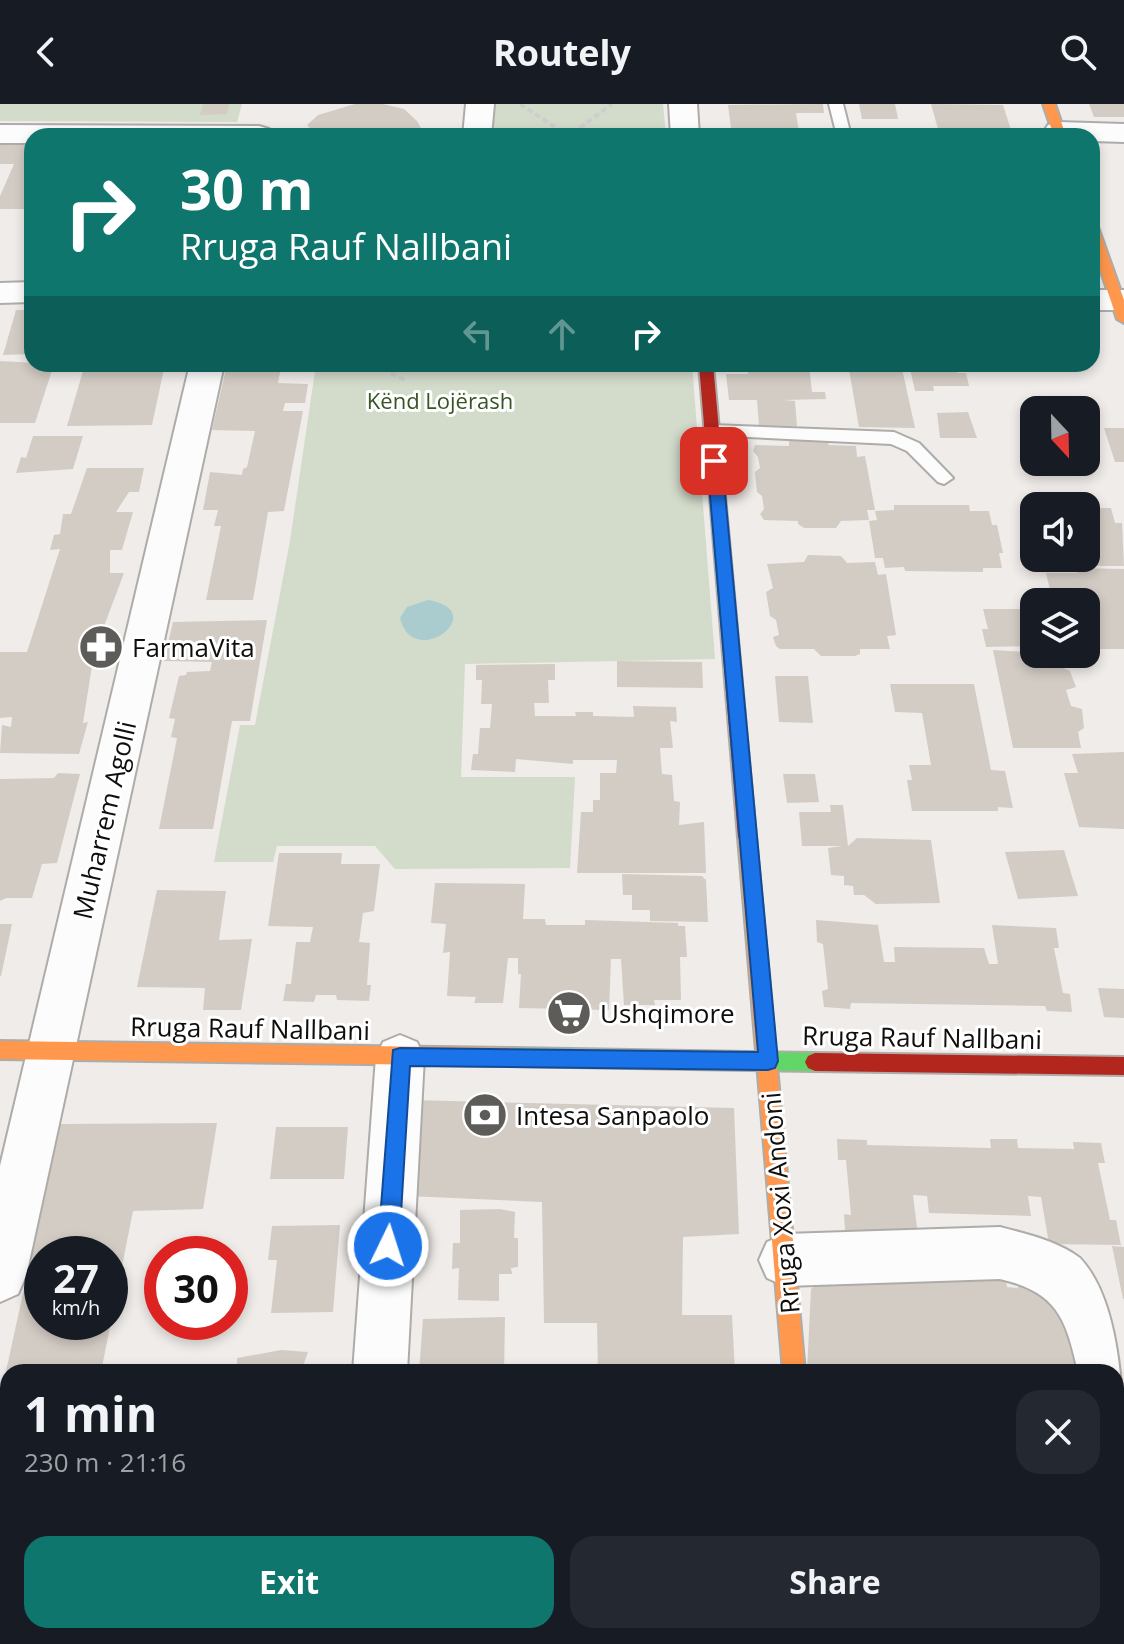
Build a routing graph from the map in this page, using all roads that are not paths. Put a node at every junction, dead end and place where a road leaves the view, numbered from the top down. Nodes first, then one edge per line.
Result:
1 (266, 104) edge
2 (480, 104) edge
3 (683, 104) edge
4 (836, 104) edge
5 (1056, 124) edge
6 (261, 128) edge
7 (478, 128) edge
8 (684, 128) edge
9 (842, 128) edge
10 (1086, 128) edge
11 (1100, 130) edge
12 (1124, 133) edge
13 (0, 134) edge
14 (24, 134) edge
15 (1100, 255) edge
16 (24, 292) edge
17 (0, 293) edge
18 (0, 305) edge
19 (1114, 305) edge
20 (0, 319) edge
21 (205, 372) edge
22 (707, 372) edge
23 (712, 431) junction
24 (944, 478) dead end
25 (0, 1050) edge
26 (52, 1051) junction
27 (400, 1057) junction
28 (768, 1061) junction
29 (1124, 1066) edge
30 (785, 1260) junction
31 (0, 1276) edge
32 (381, 1364) edge
33 (793, 1364) edge
34 (1103, 1364) edge

1 - 6 street
2 - 7 street
3 - 8 street
4 - 9 lane
5 - 10 street
11 - 12 street
13 - 14 street
15 - 19 street
16 - 17 street
18 - 20 street
21 - 26 street, Muharrem Agolli
22 - 23 street, Rruga Xoxi Andoni
23 - 24 lane
23 - 28 street, Rruga Xoxi Andoni
25 - 26 street, Rruga Rauf Nallbani
26 - 27 street, Rruga Rauf Nallbani
26 - 31 street, Muharrem Agolli
27 - 28 street, Rruga Rauf Nallbani
27 - 32 street
28 - 29 street, Rruga Rauf Nallbani
28 - 30 street, Rruga Xoxi Andoni
30 - 33 street, Rruga Xoxi Andoni
30 - 34 street

